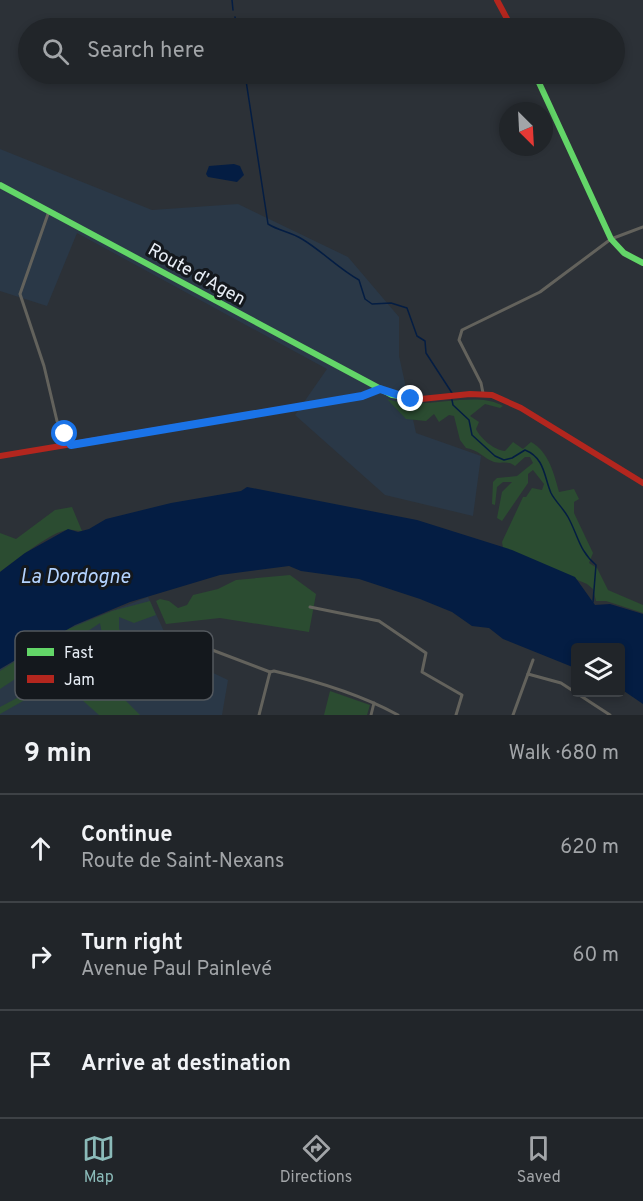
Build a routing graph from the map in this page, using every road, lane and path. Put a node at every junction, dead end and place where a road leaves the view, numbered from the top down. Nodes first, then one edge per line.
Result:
1 (497, 0) edge
2 (507, 18) edge
3 (540, 84) edge
4 (0, 185) edge
5 (49, 211) junction
6 (643, 227) edge
7 (611, 239) junction
8 (643, 262) edge
9 (366, 381) junction
10 (379, 388) junction
11 (367, 393) junction
12 (483, 393) junction
13 (71, 445) junction
14 (0, 456) edge
15 (643, 483) edge
16 (310, 608) dead end
17 (213, 650) edge
18 (533, 660) dead end
19 (270, 672) junction
20 (528, 674) junction
21 (374, 703) junction
22 (259, 715) edge
23 (371, 715) edge
24 (398, 715) edge
25 (456, 715) edge
26 (513, 715) edge
27 (610, 715) edge

1 - 2 main road
3 - 7 main road
4 - 5 main road, Route d'Agen
5 - 9 main road, Route d'Agen
5 - 13 street
6 - 7 street
7 - 8 main road
7 - 12 street
9 - 10 main road, Route d'Agen
9 - 11 main road
10 - 11 main road
10 - 12 main road, Route d'Agen
11 - 13 main road
12 - 15 main road
13 - 14 main road
16 - 25 street
17 - 19 street
18 - 20 street
19 - 21 street
19 - 22 street
20 - 26 street
20 - 27 street
21 - 23 street
21 - 24 street

